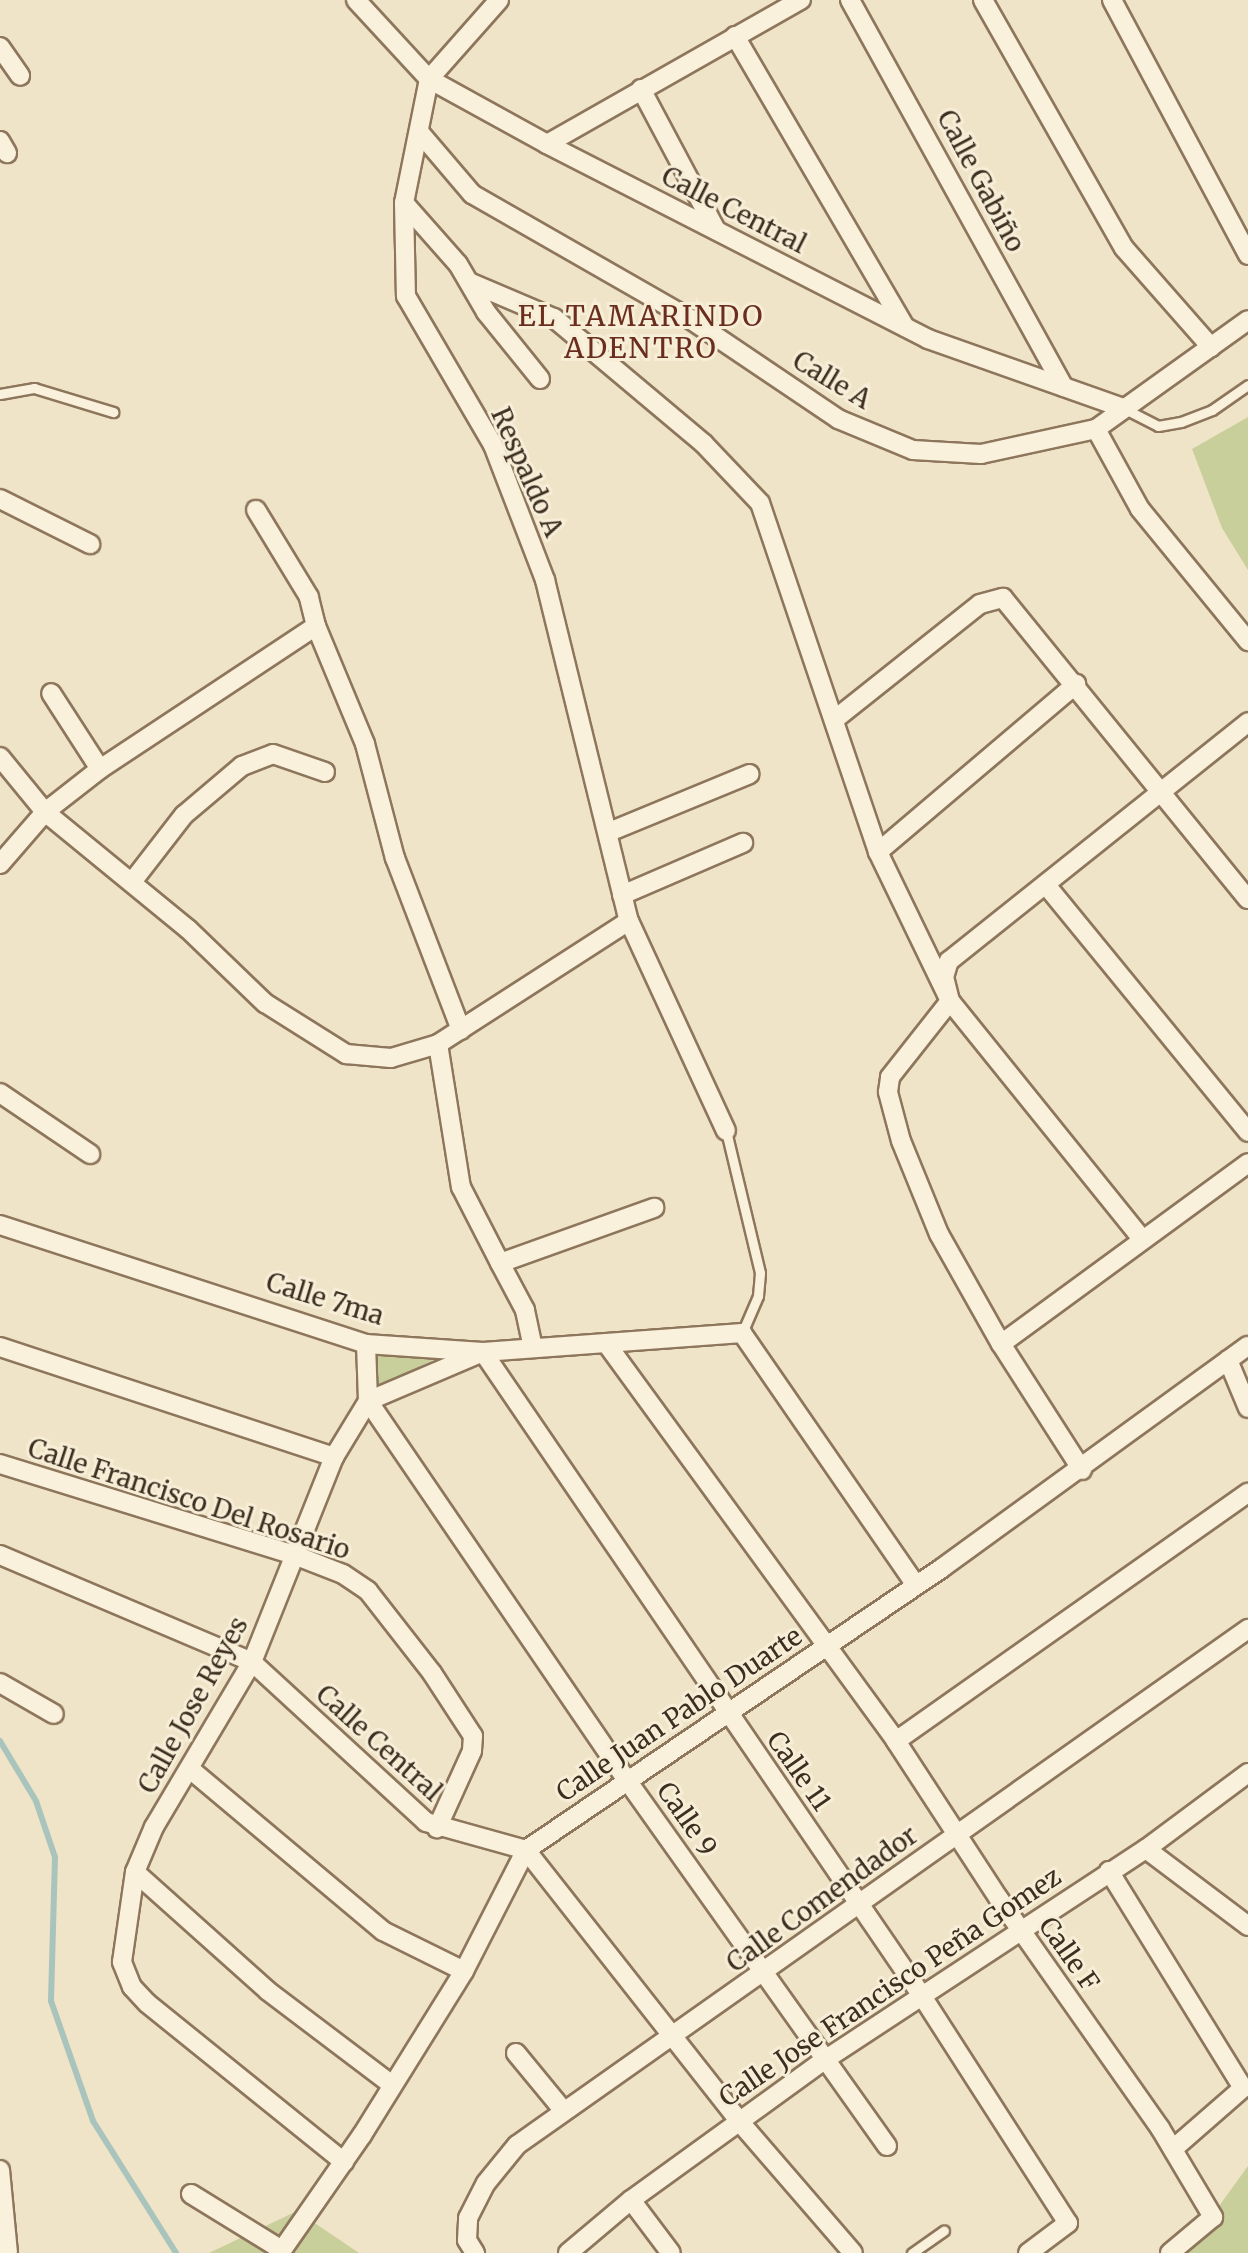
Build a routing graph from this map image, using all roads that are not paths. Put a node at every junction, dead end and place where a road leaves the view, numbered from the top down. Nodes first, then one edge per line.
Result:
1 (356, 0) edge
2 (499, 0) edge
3 (801, 0) edge
4 (850, 0) edge
5 (983, 0) edge
6 (1112, 0) edge
7 (735, 36) junction
8 (0, 47) edge
9 (20, 76) dead end
10 (429, 79) junction
11 (641, 89) junction
12 (421, 134) junction
13 (547, 144) junction
14 (404, 203) junction
15 (716, 230) junction
16 (1248, 255) edge
17 (469, 282) junction
18 (1248, 320) edge
19 (905, 327) junction
20 (1211, 347) junction
21 (540, 379) dead end
22 (1248, 385) edge
23 (1064, 387) junction
24 (0, 394) edge
25 (1123, 408) junction
26 (113, 412) dead end
27 (1096, 429) junction
28 (0, 499) edge
29 (256, 510) dead end
30 (90, 544) dead end
31 (316, 626) junction
32 (1248, 641) edge
33 (1076, 684) junction
34 (51, 693) dead end
35 (834, 720) junction
36 (1248, 722) edge
37 (0, 757) edge
38 (100, 769) junction
39 (325, 772) dead end
40 (750, 774) dead end
41 (1163, 788) junction
42 (45, 812) junction
43 (609, 832) junction
44 (743, 843) dead end
45 (878, 852) junction
46 (0, 864) edge
47 (132, 882) junction
48 (1046, 885) junction
49 (622, 895) junction
50 (1248, 899) edge
51 (629, 921) junction
52 (950, 1001) junction
53 (461, 1030) junction
54 (438, 1044) junction
55 (0, 1093) edge
56 (726, 1131) joint
57 (1248, 1132) edge
58 (90, 1154) dead end
59 (1248, 1163) edge
60 (654, 1208) dead end
61 (0, 1225) edge
62 (1141, 1238) junction
63 (500, 1263) junction
64 (742, 1333) junction
65 (606, 1343) junction
66 (366, 1344) junction
67 (1001, 1344) junction
68 (1248, 1346) edge
69 (0, 1347) edge
70 (533, 1348) junction
71 (483, 1352) junction
72 (1228, 1360) junction
73 (368, 1401) junction
74 (1248, 1408) edge
75 (334, 1457) junction
76 (0, 1464) edge
77 (1082, 1470) junction
78 (1248, 1493) edge
79 (0, 1555) edge
80 (297, 1556) junction
81 (916, 1585) junction
82 (1248, 1629) edge
83 (823, 1647) junction
84 (252, 1662) junction
85 (0, 1683) edge
86 (726, 1711) junction
87 (54, 1714) dead end
88 (896, 1741) junction
89 (190, 1769) junction
90 (1248, 1773) edge
91 (628, 1782) junction
92 (437, 1828) junction
93 (956, 1833) junction
94 (1146, 1849) junction
95 (526, 1850) junction
96 (1109, 1871) junction
97 (135, 1872) junction
98 (860, 1905) junction
99 (1248, 1926) edge
100 (1019, 1928) junction
101 (464, 1971) junction
102 (765, 1974) junction
103 (922, 1996) junction
104 (673, 2036) junction
105 (516, 2053) dead end
106 (823, 2061) junction
107 (391, 2084) junction
108 (563, 2110) junction
109 (739, 2121) junction
110 (887, 2146) dead end
111 (1173, 2149) junction
112 (344, 2162) junction
113 (0, 2170) edge
114 (191, 2194) dead end
115 (631, 2200) junction
116 (944, 2231) dead end
117 (471, 2247) edge
118 (281, 2251) edge
119 (8, 2253) edge
120 (568, 2253) edge
121 (671, 2253) edge
122 (853, 2253) edge
123 (912, 2253) edge
124 (1028, 2253) edge
125 (1170, 2253) edge

1 - 10 street, Calle Central
2 - 10 street
3 - 7 street
4 - 23 street, Calle Gabiño
5 - 20 street
6 - 16 street
7 - 11 street
7 - 19 street
8 - 9 street
10 - 12 street, Respaldo A
10 - 13 street, Calle Central
11 - 13 street
11 - 15 street
12 - 14 street, Respaldo A
12 - 27 street, Calle A
13 - 15 street, Calle Central
14 - 17 street
14 - 43 street, Respaldo A
15 - 19 street, Calle Central
17 - 21 street
17 - 35 street
18 - 20 street
19 - 23 street, Calle Central
20 - 25 street
22 - 25 lane
23 - 25 street, Calle Central
24 - 26 lane
25 - 27 street
27 - 32 street
28 - 30 street
29 - 31 street
31 - 38 street
31 - 53 street
33 - 35 street
33 - 41 street
33 - 45 street
34 - 38 street
35 - 45 street
36 - 41 street
37 - 42 street
38 - 42 street
39 - 47 street
40 - 43 street
41 - 48 street
41 - 50 street
42 - 46 street
42 - 47 street
43 - 49 street, Respaldo A
44 - 49 street
45 - 52 street
47 - 54 street
48 - 52 street
48 - 57 street
49 - 51 street, Respaldo A
51 - 53 street
51 - 56 street, Respaldo A
52 - 62 street
52 - 67 street
53 - 54 street
54 - 63 street
55 - 58 street
56 - 64 lane
59 - 62 street
60 - 63 street
61 - 66 street, Calle 7ma
62 - 67 street
63 - 70 street
64 - 65 street, Calle 7ma
64 - 81 street
65 - 70 street, Calle 7ma
65 - 83 street, Calle F
66 - 71 street, Calle 7ma
66 - 73 street
67 - 77 street
68 - 72 street, Calle Juan Pablo Duarte
69 - 75 street
70 - 71 street, Calle 7ma
71 - 73 street
71 - 86 street, Calle 11
72 - 74 street
72 - 77 street, Calle Juan Pablo Duarte
73 - 75 street, Calle Jose Reyes
73 - 91 street, Calle 9
75 - 80 street, Calle Jose Reyes
76 - 80 street, Calle Francisco Del Rosario
77 - 81 street, Calle Juan Pablo Duarte
78 - 88 street
79 - 84 street, Calle Central
80 - 84 street, Calle Jose Reyes
80 - 92 street, Calle Francisco Del Rosario
81 - 83 street, Calle Juan Pablo Duarte
82 - 93 street, Calle Comendador
83 - 86 street, Calle Juan Pablo Duarte
83 - 88 street, Calle F
84 - 89 street, Calle Jose Reyes
84 - 92 street, Calle Central
85 - 87 street
86 - 91 street, Calle Juan Pablo Duarte
86 - 98 street, Calle 11
88 - 93 street, Calle F
89 - 97 street, Calle Jose Reyes
89 - 101 street
90 - 94 street, Calle Jose Francisco Peña Gomez
91 - 95 street, Calle Juan Pablo Duarte
91 - 102 street, Calle 9
92 - 95 street, Calle Central
93 - 98 street, Calle Comendador
93 - 100 street, Calle F
94 - 96 street, Calle Jose Francisco Peña Gomez
94 - 99 street
95 - 101 street, Calle Juan Pablo Duarte
95 - 104 street
96 - 100 street, Calle Jose Francisco Peña Gomez
96 - 111 street
97 - 107 street
97 - 112 street, Calle Jose Reyes
98 - 102 street, Calle Comendador
98 - 103 street, Calle 11
100 - 103 street, Calle Jose Francisco Peña Gomez
100 - 111 street, Calle F
101 - 107 street, Calle Juan Pablo Duarte
102 - 104 street, Calle Comendador
102 - 106 street, Calle 9
103 - 106 street, Calle Jose Francisco Peña Gomez
103 - 124 street, Calle 11
104 - 108 street, Calle Comendador
104 - 109 street
105 - 108 street
106 - 109 street, Calle Jose Francisco Peña Gomez
106 - 110 street, Calle 9
107 - 112 street, Calle Juan Pablo Duarte
108 - 117 street, Calle Comendador
109 - 115 street, Calle Jose Francisco Peña Gomez
109 - 122 street
111 - 125 street, Calle F
112 - 118 street, Calle Juan Pablo Duarte
113 - 119 street
114 - 118 street
115 - 120 street, Calle Jose Francisco Peña Gomez
115 - 121 street
116 - 123 lane

